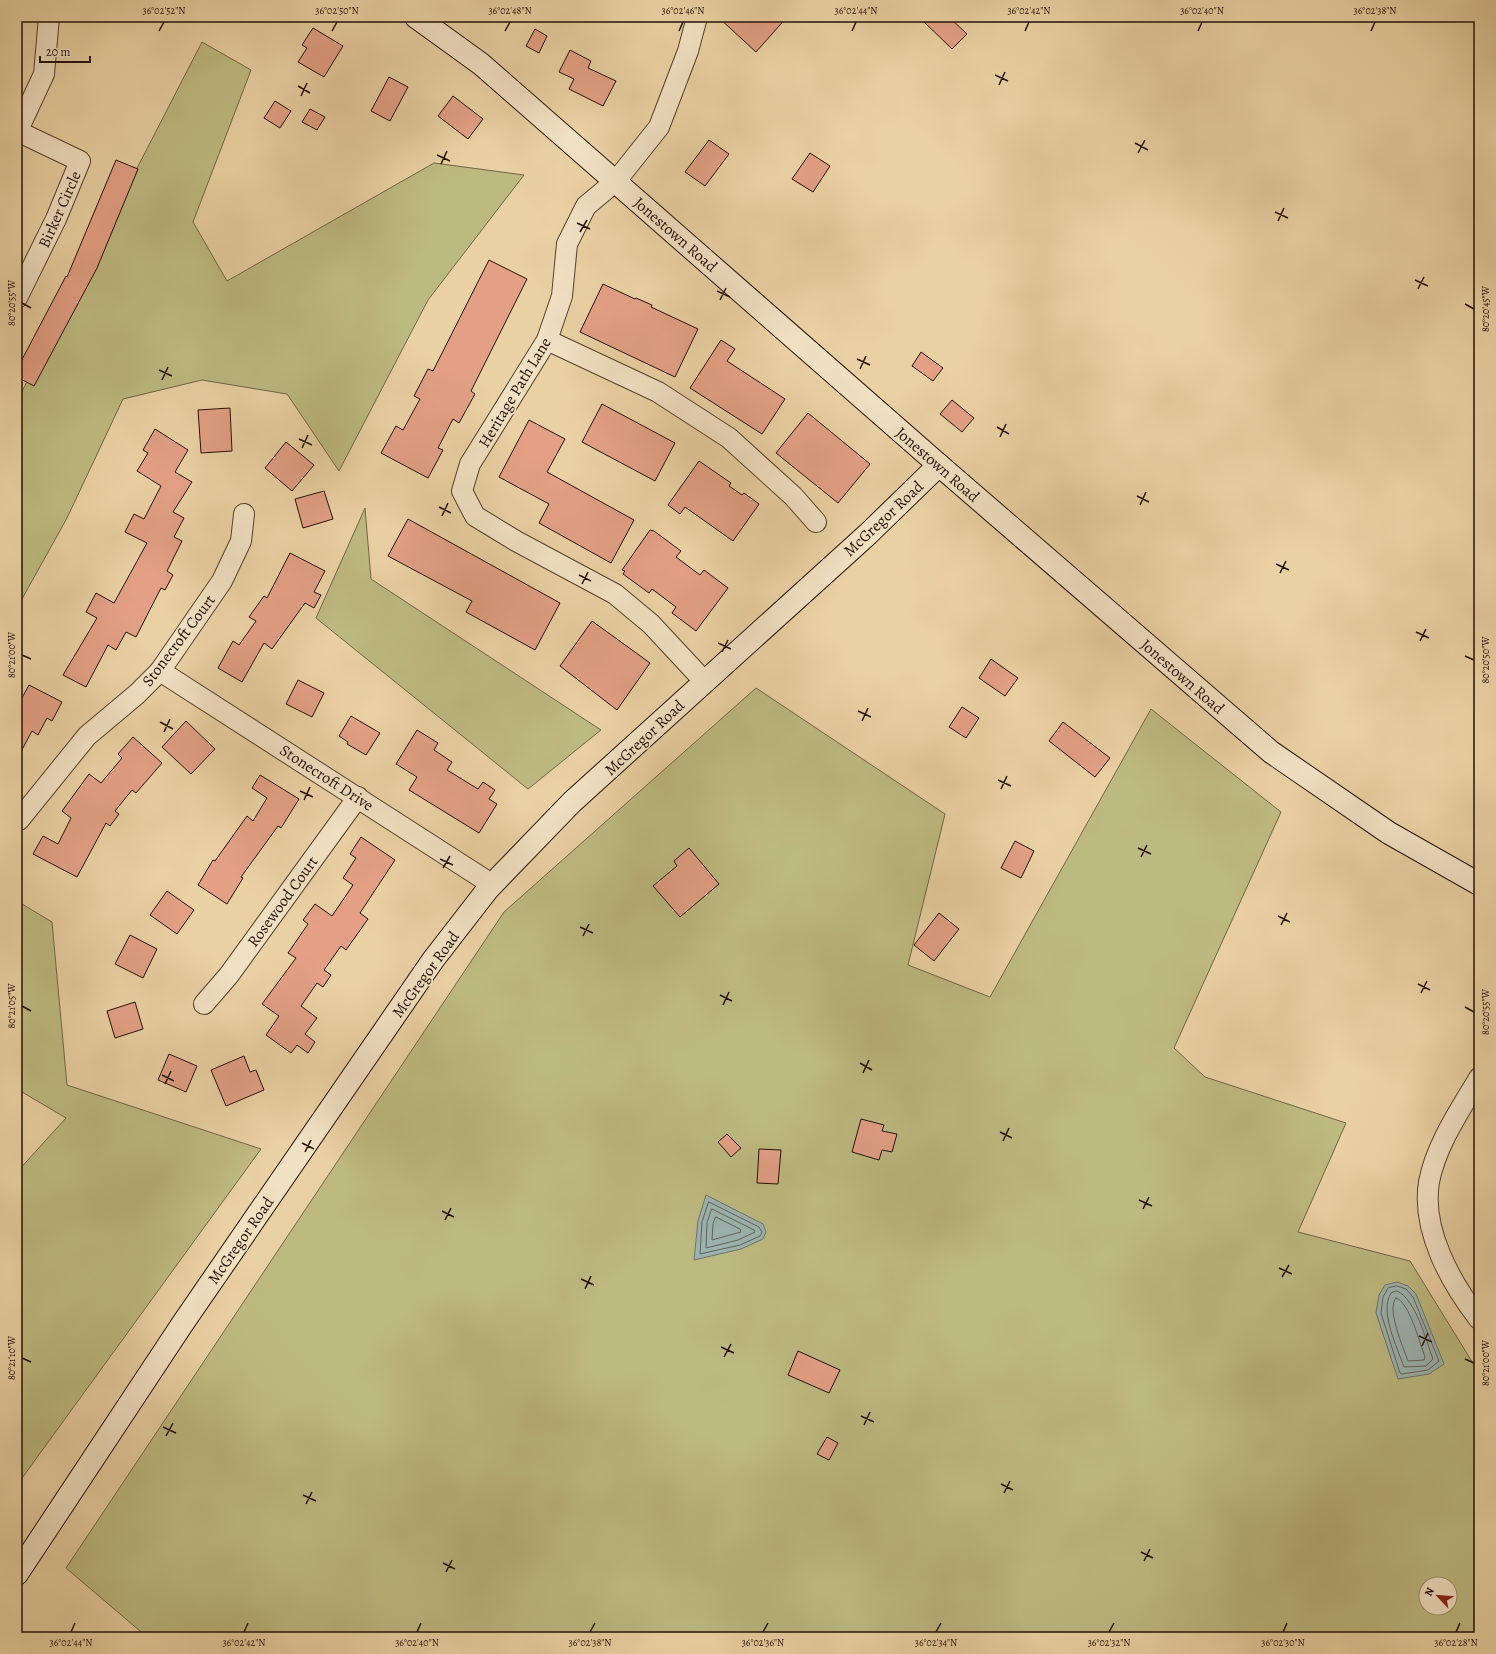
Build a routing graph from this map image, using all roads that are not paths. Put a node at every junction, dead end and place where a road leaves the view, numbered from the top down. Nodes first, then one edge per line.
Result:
1 (49, 17) edge
2 (416, 17) edge
3 (697, 17) edge
4 (17, 131) edge
5 (616, 181) junction
6 (17, 298) edge
7 (547, 340) junction
8 (939, 465) junction
9 (244, 514) dead end
10 (816, 522) dead end
11 (160, 671) junction
12 (704, 681) junction
13 (358, 797) junction
14 (19, 820) dead end
15 (1479, 884) edge
16 (493, 885) junction
17 (204, 1004) dead end
18 (1479, 1078) edge
19 (1479, 1319) edge
20 (17, 1574) edge

1 - 4 street
2 - 5 street, Jonestown Road
3 - 5 street, Heritage Path Lane
4 - 6 street, Birker Circle
5 - 7 street, Heritage Path Lane
5 - 8 street, Jonestown Road
7 - 10 street
7 - 12 street, Heritage Path Lane
8 - 12 street, McGregor Road
8 - 15 street, Jonestown Road
9 - 11 street, Stonecroft Court
11 - 13 street, Stonecroft Drive
11 - 14 street, Stonecroft Court
12 - 16 street, McGregor Road
13 - 16 street, Stonecroft Drive
13 - 17 street, Rosewood Court
16 - 20 street, McGregor Road
18 - 19 street

